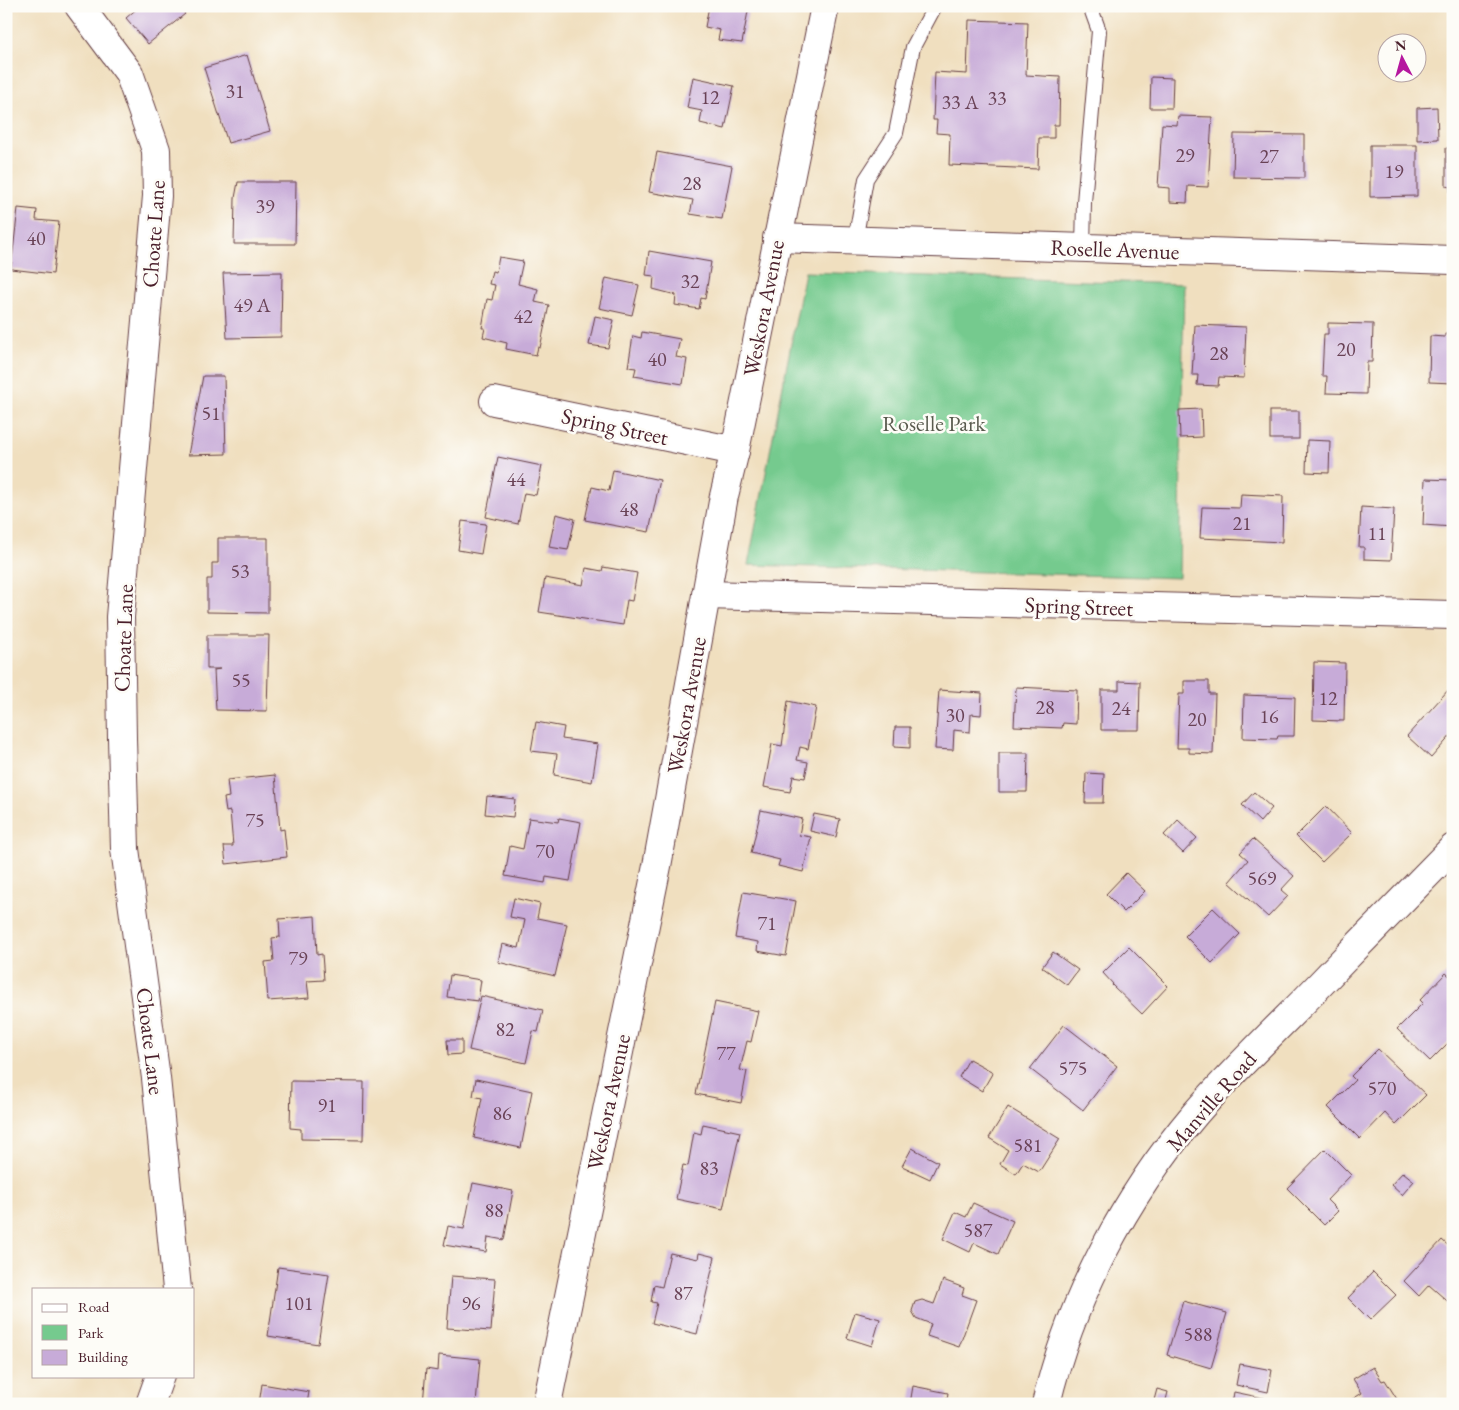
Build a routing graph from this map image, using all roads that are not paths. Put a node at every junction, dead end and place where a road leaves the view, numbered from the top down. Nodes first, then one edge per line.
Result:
1 (79, 6) edge
2 (825, 6) edge
3 (934, 6) edge
4 (1090, 6) edge
5 (776, 238) junction
6 (855, 241) junction
7 (1083, 248) junction
8 (1453, 260) edge
9 (494, 401) dead end
10 (735, 451) junction
11 (706, 595) junction
12 (1453, 615) edge
13 (1453, 848) edge
14 (177, 1288) edge
15 (159, 1378) edge
16 (150, 1404) edge
17 (547, 1404) edge
18 (1046, 1404) edge

1 - 14 street, Choate Lane
2 - 5 street, Weskora Avenue
3 - 6 lane
4 - 7 lane
5 - 6 street, Roselle Avenue
5 - 10 street, Weskora Avenue
6 - 7 street, Roselle Avenue
7 - 8 street, Roselle Avenue
9 - 10 street, Spring Street
10 - 11 street, Weskora Avenue
11 - 12 street, Spring Street
11 - 17 street, Weskora Avenue
13 - 18 street, Manville Road
15 - 16 street

